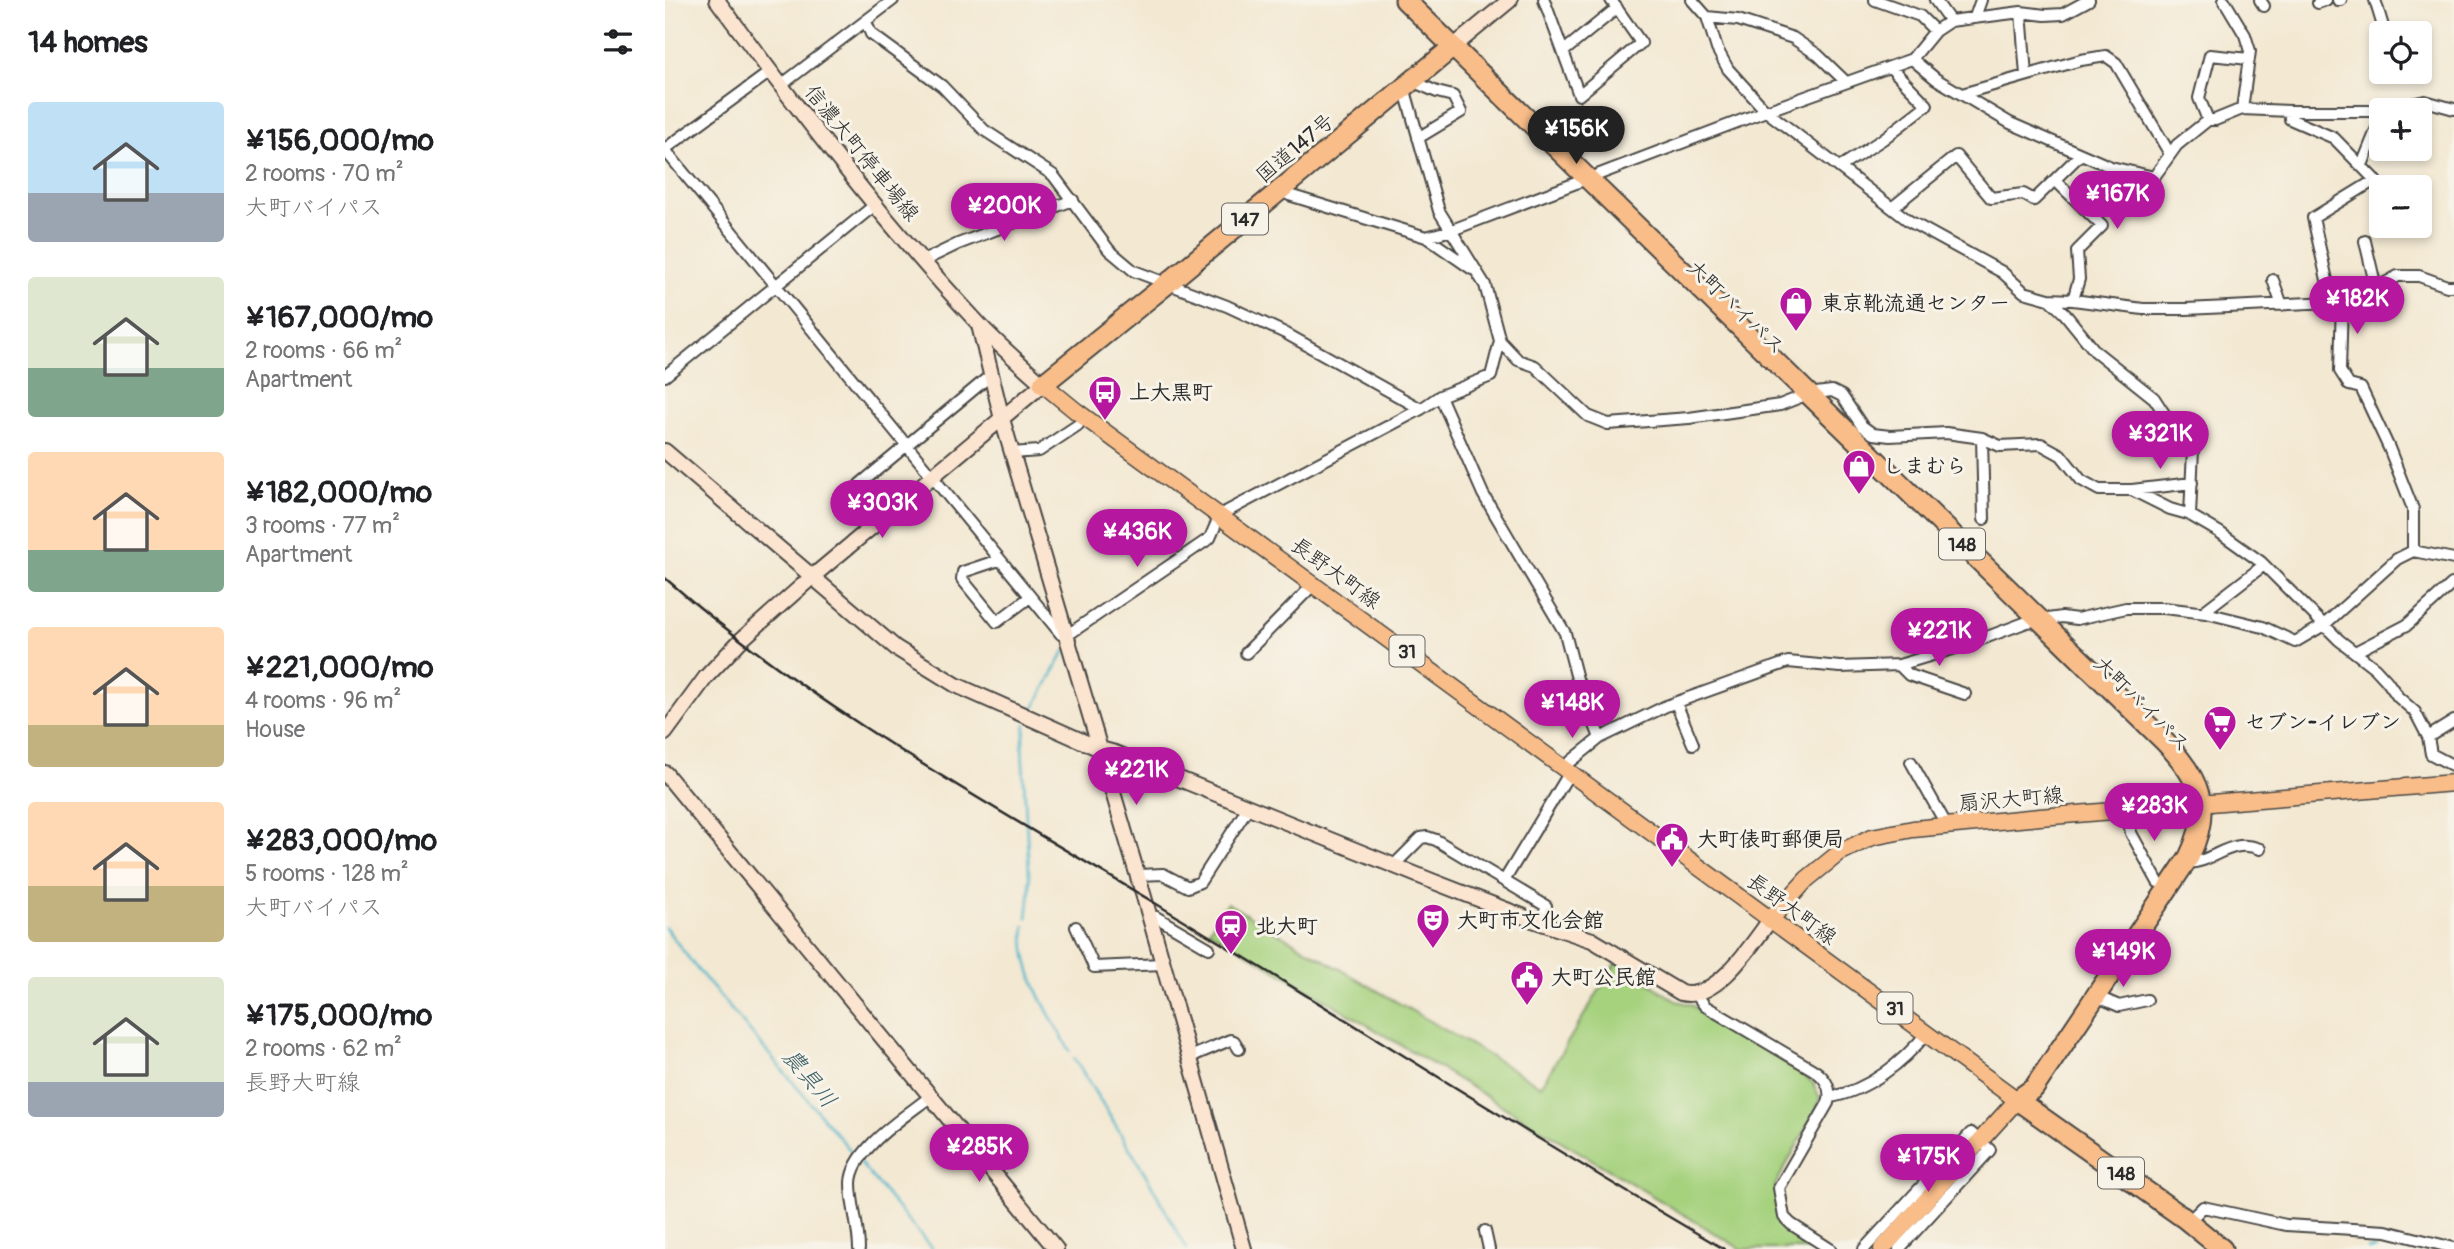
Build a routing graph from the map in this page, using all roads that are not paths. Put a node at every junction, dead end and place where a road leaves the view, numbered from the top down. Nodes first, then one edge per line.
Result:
1 (717, 0) edge
2 (893, 0) edge
3 (1392, 0) edge
4 (1405, 0) edge
5 (1510, 0) edge
6 (1544, 0) edge
7 (1692, 0) edge
8 (1935, 0) edge
9 (1980, 0) edge
10 (2089, 0) edge
11 (2224, 0) edge
12 (2375, 0) edge
13 (1879, 1) edge
14 (1614, 4) edge
15 (2021, 12) junction
16 (1707, 17) junction
17 (1975, 17) junction
18 (2381, 21) edge
19 (866, 22) junction
20 (1950, 22) junction
21 (1935, 31) junction
22 (1449, 50) junction
23 (1565, 51) junction
24 (1912, 59) junction
25 (2249, 59) junction
26 (1889, 67) junction
27 (771, 72) junction
28 (2026, 75) junction
29 (1846, 82) junction
30 (1408, 84) junction
31 (780, 86) junction
32 (1962, 94) junction
33 (2432, 103) edge
34 (2242, 109) junction
35 (2454, 109) edge
36 (1766, 111) junction
37 (2290, 111) junction
38 (2369, 111) edge
39 (2208, 120) junction
40 (1418, 138) junction
41 (2369, 148) edge
42 (665, 150) edge
43 (2080, 155) junction
44 (2170, 155) junction
45 (2362, 165) junction
46 (1840, 167) junction
47 (1582, 180) junction
48 (2055, 180) junction
49 (1280, 190) junction
50 (1073, 200) junction
51 (876, 204) junction
52 (1893, 208) junction
53 (1452, 230) junction
54 (1426, 237) junction
55 (2365, 241) dead end
56 (923, 261) junction
57 (1475, 270) junction
58 (2273, 280) dead end
59 (1168, 284) junction
60 (2454, 286) edge
61 (776, 287) junction
62 (2376, 288) junction
63 (2049, 299) junction
64 (2073, 300) junction
65 (2337, 301) junction
66 (2282, 305) junction
67 (979, 324) junction
68 (1500, 341) junction
69 (991, 375) junction
70 (665, 376) edge
71 (1043, 384) junction
72 (1440, 396) junction
73 (1803, 396) junction
74 (1422, 409) junction
75 (1002, 419) junction
76 (1078, 425) dead end
77 (1982, 438) junction
78 (906, 445) junction
79 (665, 451) edge
80 (1012, 453) junction
81 (931, 477) junction
82 (2192, 483) junction
83 (860, 484) dead end
84 (2132, 490) junction
85 (1220, 515) junction
86 (2190, 515) junction
87 (1984, 519) dead end
88 (2413, 551) junction
89 (2454, 559) edge
90 (999, 560) junction
91 (2264, 565) junction
92 (812, 577) junction
93 (1315, 583) junction
94 (2452, 584) dead end
95 (1030, 597) junction
96 (2203, 612) junction
97 (2033, 622) junction
98 (2324, 625) junction
99 (1065, 635) junction
100 (2355, 652) junction
101 (1247, 653) dead end
102 (1899, 665) junction
103 (1965, 694) dead end
104 (1676, 703) junction
105 (2454, 721) edge
106 (665, 733) edge
107 (2428, 737) junction
108 (1600, 738) junction
109 (1693, 744) dead end
110 (1100, 749) junction
111 (1911, 762) dead end
112 (2454, 766) edge
113 (1567, 769) junction
114 (665, 773) edge
115 (2454, 783) edge
116 (2196, 805) junction
117 (1249, 806) junction
118 (2127, 811) junction
119 (1947, 826) junction
120 (2260, 849) dead end
121 (2185, 863) junction
122 (1394, 865) junction
123 (1138, 875) junction
124 (1504, 881) junction
125 (2158, 882) junction
126 (1149, 916) junction
127 (1770, 920) junction
128 (1542, 922) junction
129 (1076, 927) dead end
130 (1209, 948) dead end
131 (1163, 964) junction
132 (1696, 994) junction
133 (2096, 996) junction
134 (2147, 1000) dead end
135 (1927, 1033) junction
136 (1239, 1049) dead end
137 (1190, 1057) junction
138 (930, 1096) junction
139 (1830, 1097) junction
140 (2017, 1100) junction
141 (1980, 1141) junction
142 (2188, 1222) junction
143 (1485, 1231) dead end
144 (2454, 1248) edge
145 (859, 1249) edge
146 (1056, 1249) edge
147 (1244, 1249) edge
148 (1489, 1249) edge
149 (1830, 1249) edge
150 (1864, 1249) edge
151 (1882, 1249) edge
152 (1899, 1249) edge
153 (2222, 1249) edge

1 - 27 street, 信濃大町停車場線
2 - 19 street
3 - 22 highway
4 - 22 highway
5 - 22 street
6 - 23 street
7 - 16 street
8 - 20 street
9 - 17 street
10 - 15 street
11 - 25 street
12 - 18 street
13 - 21 street
14 - 23 street
14 - 23 street
15 - 17 street
15 - 28 street
16 - 29 street
16 - 36 street
17 - 20 street
19 - 31 street
19 - 50 street
20 - 21 street
21 - 24 street
22 - 30 highway, 国道147号 / 147
22 - 47 highway, 大町バイパス / 148
24 - 26 street
24 - 32 street
25 - 34 street
25 - 39 street
26 - 29 street
26 - 46 street
27 - 31 street, 信濃大町停車場線
27 - 42 street
28 - 32 street
28 - 44 street
29 - 36 street
30 - 40 street
30 - 40 street
30 - 49 highway, 国道147号 / 147
31 - 51 street, 信濃大町停車場線
32 - 43 street
33 - 35 street
34 - 37 street
34 - 39 street
36 - 46 street
36 - 47 street
37 - 38 street
37 - 45 street
39 - 44 street
40 - 53 street
41 - 45 street
42 - 61 street
43 - 44 street
43 - 48 street
45 - 65 street
46 - 52 street
47 - 53 street
47 - 73 highway, 大町バイパス / 148
48 - 52 street
48 - 64 street
49 - 54 street
49 - 59 highway, 国道147号 / 147
50 - 56 street
50 - 59 street
51 - 56 street, 信濃大町停車場線
51 - 61 street
52 - 63 street
53 - 54 street
53 - 57 street
54 - 57 street
55 - 62 street
56 - 67 street, 信濃大町停車場線
57 - 68 street
58 - 66 street
59 - 71 highway, 国道147号 / 147
59 - 74 street
60 - 62 street
61 - 70 street
61 - 78 street
62 - 65 street
63 - 64 street
63 - 82 street
64 - 66 street
65 - 66 street
65 - 88 street
67 - 69 street
67 - 71 street, 信濃大町停車場線
68 - 72 street
68 - 73 street
69 - 75 street
69 - 78 street
71 - 75 street
71 - 85 main road, 長野大町線 / 31
72 - 74 street
72 - 108 street
73 - 77 street
73 - 97 highway, 大町バイパス / 148
74 - 85 street
75 - 80 street
75 - 81 street
76 - 80 street
77 - 84 street
77 - 87 street
78 - 81 street
78 - 83 street
79 - 92 street
80 - 99 street
81 - 90 street
81 - 92 street
82 - 84 street
82 - 86 street
84 - 86 street
85 - 93 main road, 長野大町線 / 31
85 - 99 street
86 - 91 street
88 - 89 street
88 - 98 street
90 - 95 street
90 - 95 street
91 - 96 street
91 - 98 street
92 - 106 street
92 - 110 street
93 - 101 street
93 - 113 main road, 長野大町線 / 31
94 - 100 street
95 - 99 street
96 - 97 street
96 - 98 street
97 - 102 street
97 - 116 highway, 大町バイパス / 148
98 - 100 street
99 - 110 street
100 - 107 street
102 - 103 street
102 - 104 street
104 - 108 street
104 - 109 street
105 - 107 street
107 - 112 street
108 - 113 street
110 - 117 street
110 - 123 street
111 - 119 street
113 - 124 street
113 - 127 main road, 長野大町線 / 31
114 - 138 street
115 - 116 main road, 扇沢大町線
116 - 118 main road, 扇沢大町線
116 - 121 highway, 大町バイパス / 148
116 - 125 highway
117 - 122 street
117 - 123 street
118 - 119 main road, 扇沢大町線
118 - 125 street
119 - 127 main road, 扇沢大町線
120 - 121 street
121 - 133 highway, 大町バイパス / 148
122 - 124 street
122 - 128 street
123 - 126 street
124 - 128 street
125 - 140 highway
126 - 130 street
126 - 131 street
127 - 132 street
127 - 135 main road, 長野大町線 / 31
128 - 132 street
129 - 131 street
131 - 137 street
132 - 139 street
133 - 134 street
133 - 140 highway, 大町バイパス / 148
135 - 139 street
135 - 140 main road, 長野大町線 / 31
136 - 137 street
137 - 147 street
138 - 145 street
138 - 146 street
139 - 149 street
140 - 141 main road
140 - 142 highway, 148
141 - 150 street
141 - 151 main road
141 - 152 street
142 - 144 street
142 - 153 highway, 148
143 - 148 street

